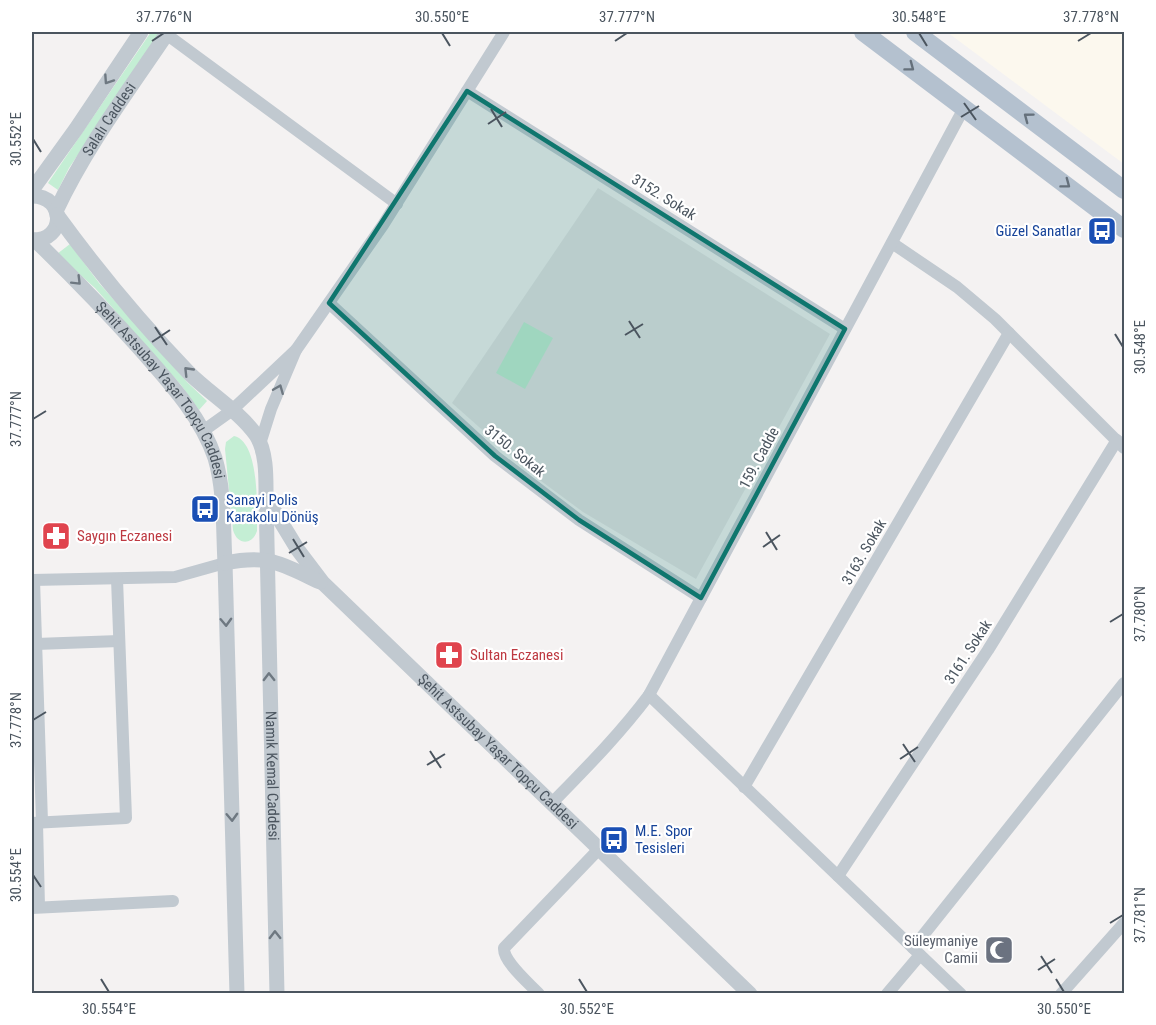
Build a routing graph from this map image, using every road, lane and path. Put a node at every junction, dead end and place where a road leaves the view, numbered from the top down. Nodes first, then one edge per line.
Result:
1 (141, 32) edge
2 (504, 32) edge
3 (863, 32) edge
4 (915, 32) edge
5 (167, 33) edge
6 (467, 91) junction
7 (964, 108) junction
8 (32, 190) edge
9 (1125, 190) edge
10 (32, 196) edge
11 (397, 204) junction
12 (57, 213) junction
13 (1125, 229) edge
14 (33, 240) edge
15 (892, 243) junction
16 (329, 303) junction
17 (845, 329) junction
18 (1009, 333) junction
19 (296, 350) junction
20 (231, 411) junction
21 (203, 431) junction
22 (260, 444) junction
23 (1121, 444) edge
24 (266, 498) junction
25 (267, 559) junction
26 (225, 563) junction
27 (117, 579) junction
28 (33, 580) edge
29 (323, 583) junction
30 (701, 598) junction
31 (119, 641) junction
32 (36, 644) junction
33 (1125, 683) edge
34 (649, 695) junction
35 (744, 787) junction
36 (552, 803) junction
37 (37, 823) edge
38 (599, 849) junction
39 (838, 876) junction
40 (173, 901) dead end
41 (35, 908) edge
42 (1125, 923) edge
43 (917, 951) junction
44 (237, 993) edge
45 (277, 993) edge
46 (539, 993) edge
47 (750, 993) edge
48 (887, 993) edge
49 (961, 993) edge
50 (1061, 993) edge

1 -> 8 street, Salalı Caddesi
2 - 6 street
3 -> 7 main road
9 -> 4 main road
5 - 11 street
5 - 12 street, Salalı Caddesi
6 - 11 street
6 - 17 street, 3152. Sokak
7 -> 13 main road
7 - 15 street, 159. Cadde
10 - 12 street
11 - 16 street
12 - 14 street, Salalı Caddesi
20 -> 12 street, Şehit Astsubay Yaşar Topçu Caddesi
14 -> 21 street, Şehit Astsubay Yaşar Topçu Caddesi
15 - 17 street, 159. Cadde
15 - 18 street
16 - 19 street
16 - 30 street, 3150. Sokak
17 - 30 street, 159. Cadde
18 - 23 street
18 - 35 street, 3163. Sokak
19 - 20 street
22 -> 19 street
20 - 21 street
20 - 22 street, Şehit Astsubay Yaşar Topçu Caddesi
21 - 26 street, Şehit Astsubay Yaşar Topçu Caddesi
22 - 24 street, Şehit Astsubay Yaşar Topçu Caddesi
23 - 39 street, 3161. Sokak
24 - 25 street, Şehit Astsubay Yaşar Topçu Caddesi
24 - 29 street, Şehit Astsubay Yaşar Topçu Caddesi
25 - 26 street, Şehit Astsubay Yaşar Topçu Caddesi
25 - 29 street, Şehit Astsubay Yaşar Topçu Caddesi
45 -> 25 street, Namık Kemal Caddesi
26 - 27 street
26 -> 44 street
27 - 28 street
27 - 31 street
28 - 32 street
29 - 36 street, Şehit Astsubay Yaşar Topçu Caddesi
30 - 34 street, 159. Cadde
31 - 32 street
31 - 37 street
32 - 37 street
33 - 43 street
34 - 35 street
34 - 36 street, 159. Cadde
35 - 39 street
36 - 38 street, Şehit Astsubay Yaşar Topçu Caddesi
37 - 41 street
38 - 46 street
38 - 47 street, Şehit Astsubay Yaşar Topçu Caddesi
39 - 43 street
40 - 41 street
42 - 50 street
43 - 48 street
43 - 49 street

